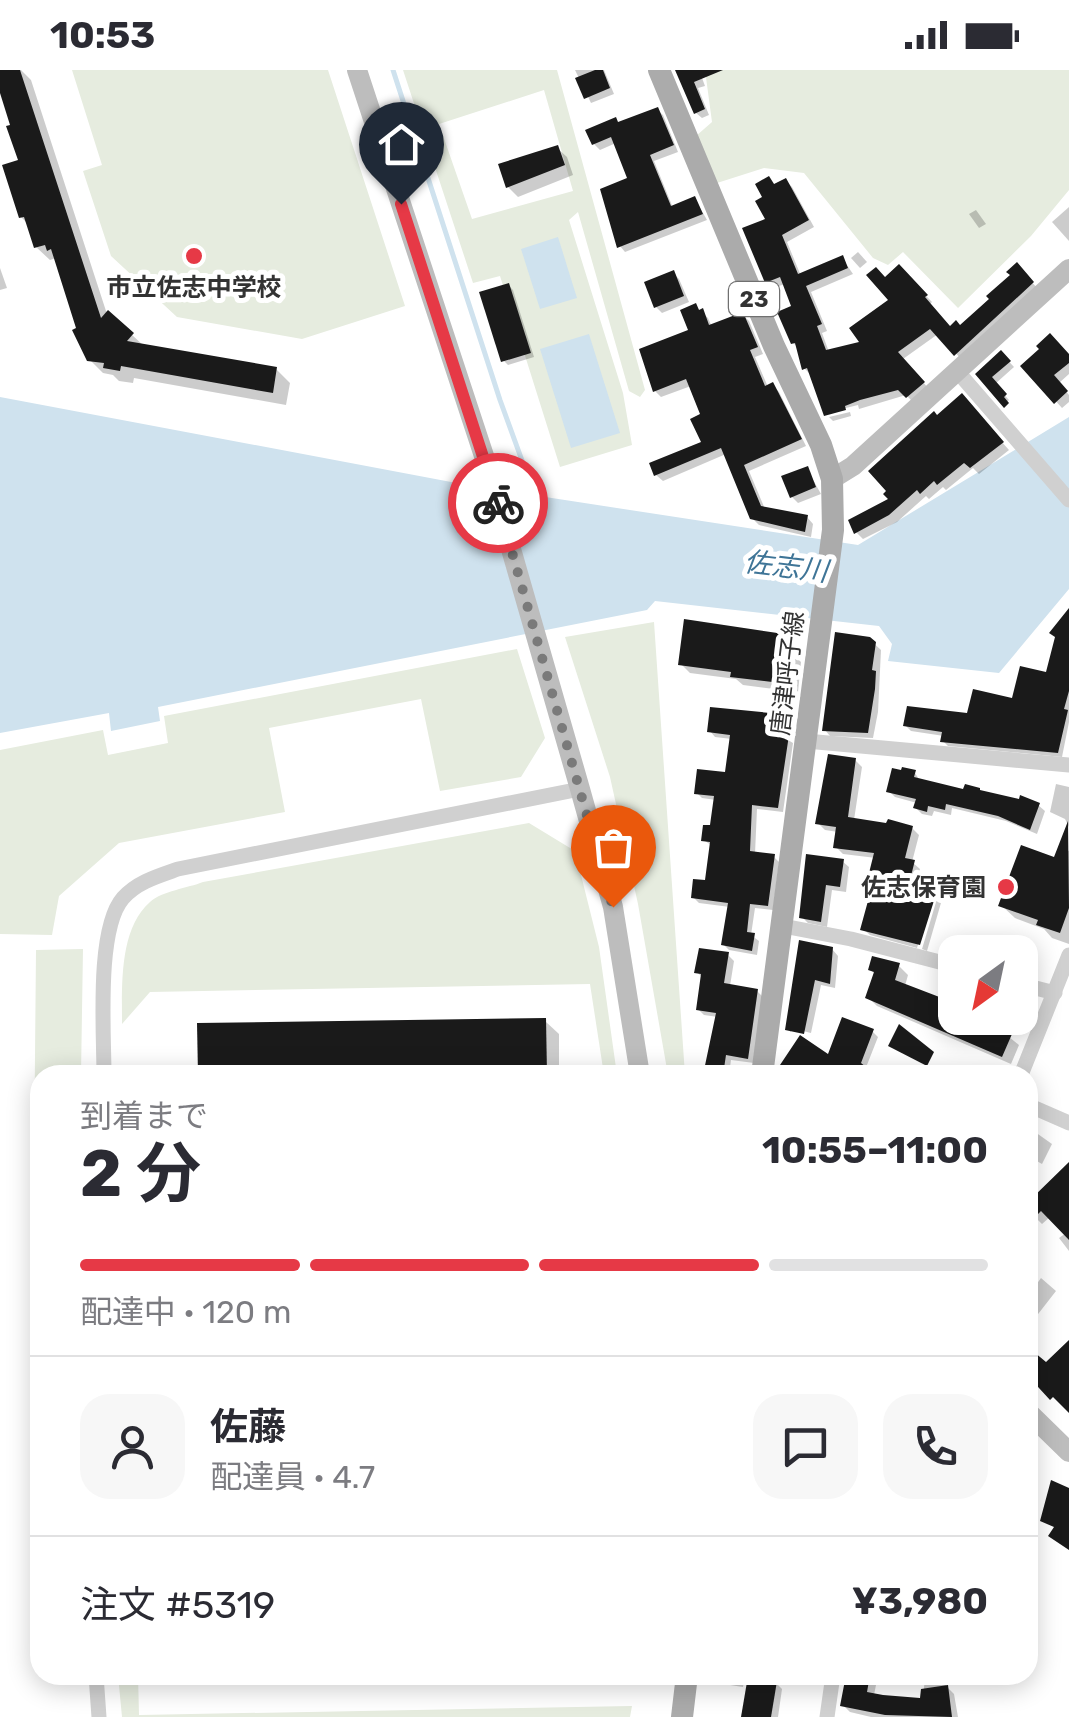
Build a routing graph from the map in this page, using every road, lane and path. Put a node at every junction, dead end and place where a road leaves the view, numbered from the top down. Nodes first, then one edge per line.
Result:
1 (356, 70) edge
2 (659, 70) edge
3 (1069, 269) edge
4 (957, 371) junction
5 (832, 479) junction
6 (1069, 500) edge
7 (806, 742) junction
8 (1069, 766) edge
9 (580, 789) junction
10 (783, 926) junction
11 (1069, 955) edge
12 (938, 962) edge
13 (1038, 989) edge
14 (1054, 993) junction
15 (104, 1065) edge
16 (638, 1065) edge
17 (763, 1065) edge
18 (1024, 1065) edge
19 (1038, 1109) edge
20 (1069, 1123) edge
21 (1038, 1422) edge
22 (1069, 1452) edge
23 (96, 1685) edge
24 (686, 1685) edge
25 (833, 1685) edge
26 (98, 1717) edge
27 (682, 1717) edge
28 (828, 1717) edge

1 - 9 street
2 - 5 main road, 唐津呼子線 / 23
3 - 4 street
4 - 5 street
4 - 6 street
5 - 7 main road, 唐津呼子線 / 23
7 - 8 street
7 - 10 main road, 唐津呼子線 / 23
9 - 15 street
9 - 16 street
10 - 12 street
10 - 17 main road, 唐津呼子線 / 23
11 - 14 street
13 - 14 street
14 - 18 street
19 - 20 street
21 - 22 street
23 - 26 street
24 - 27 main road
25 - 28 street

